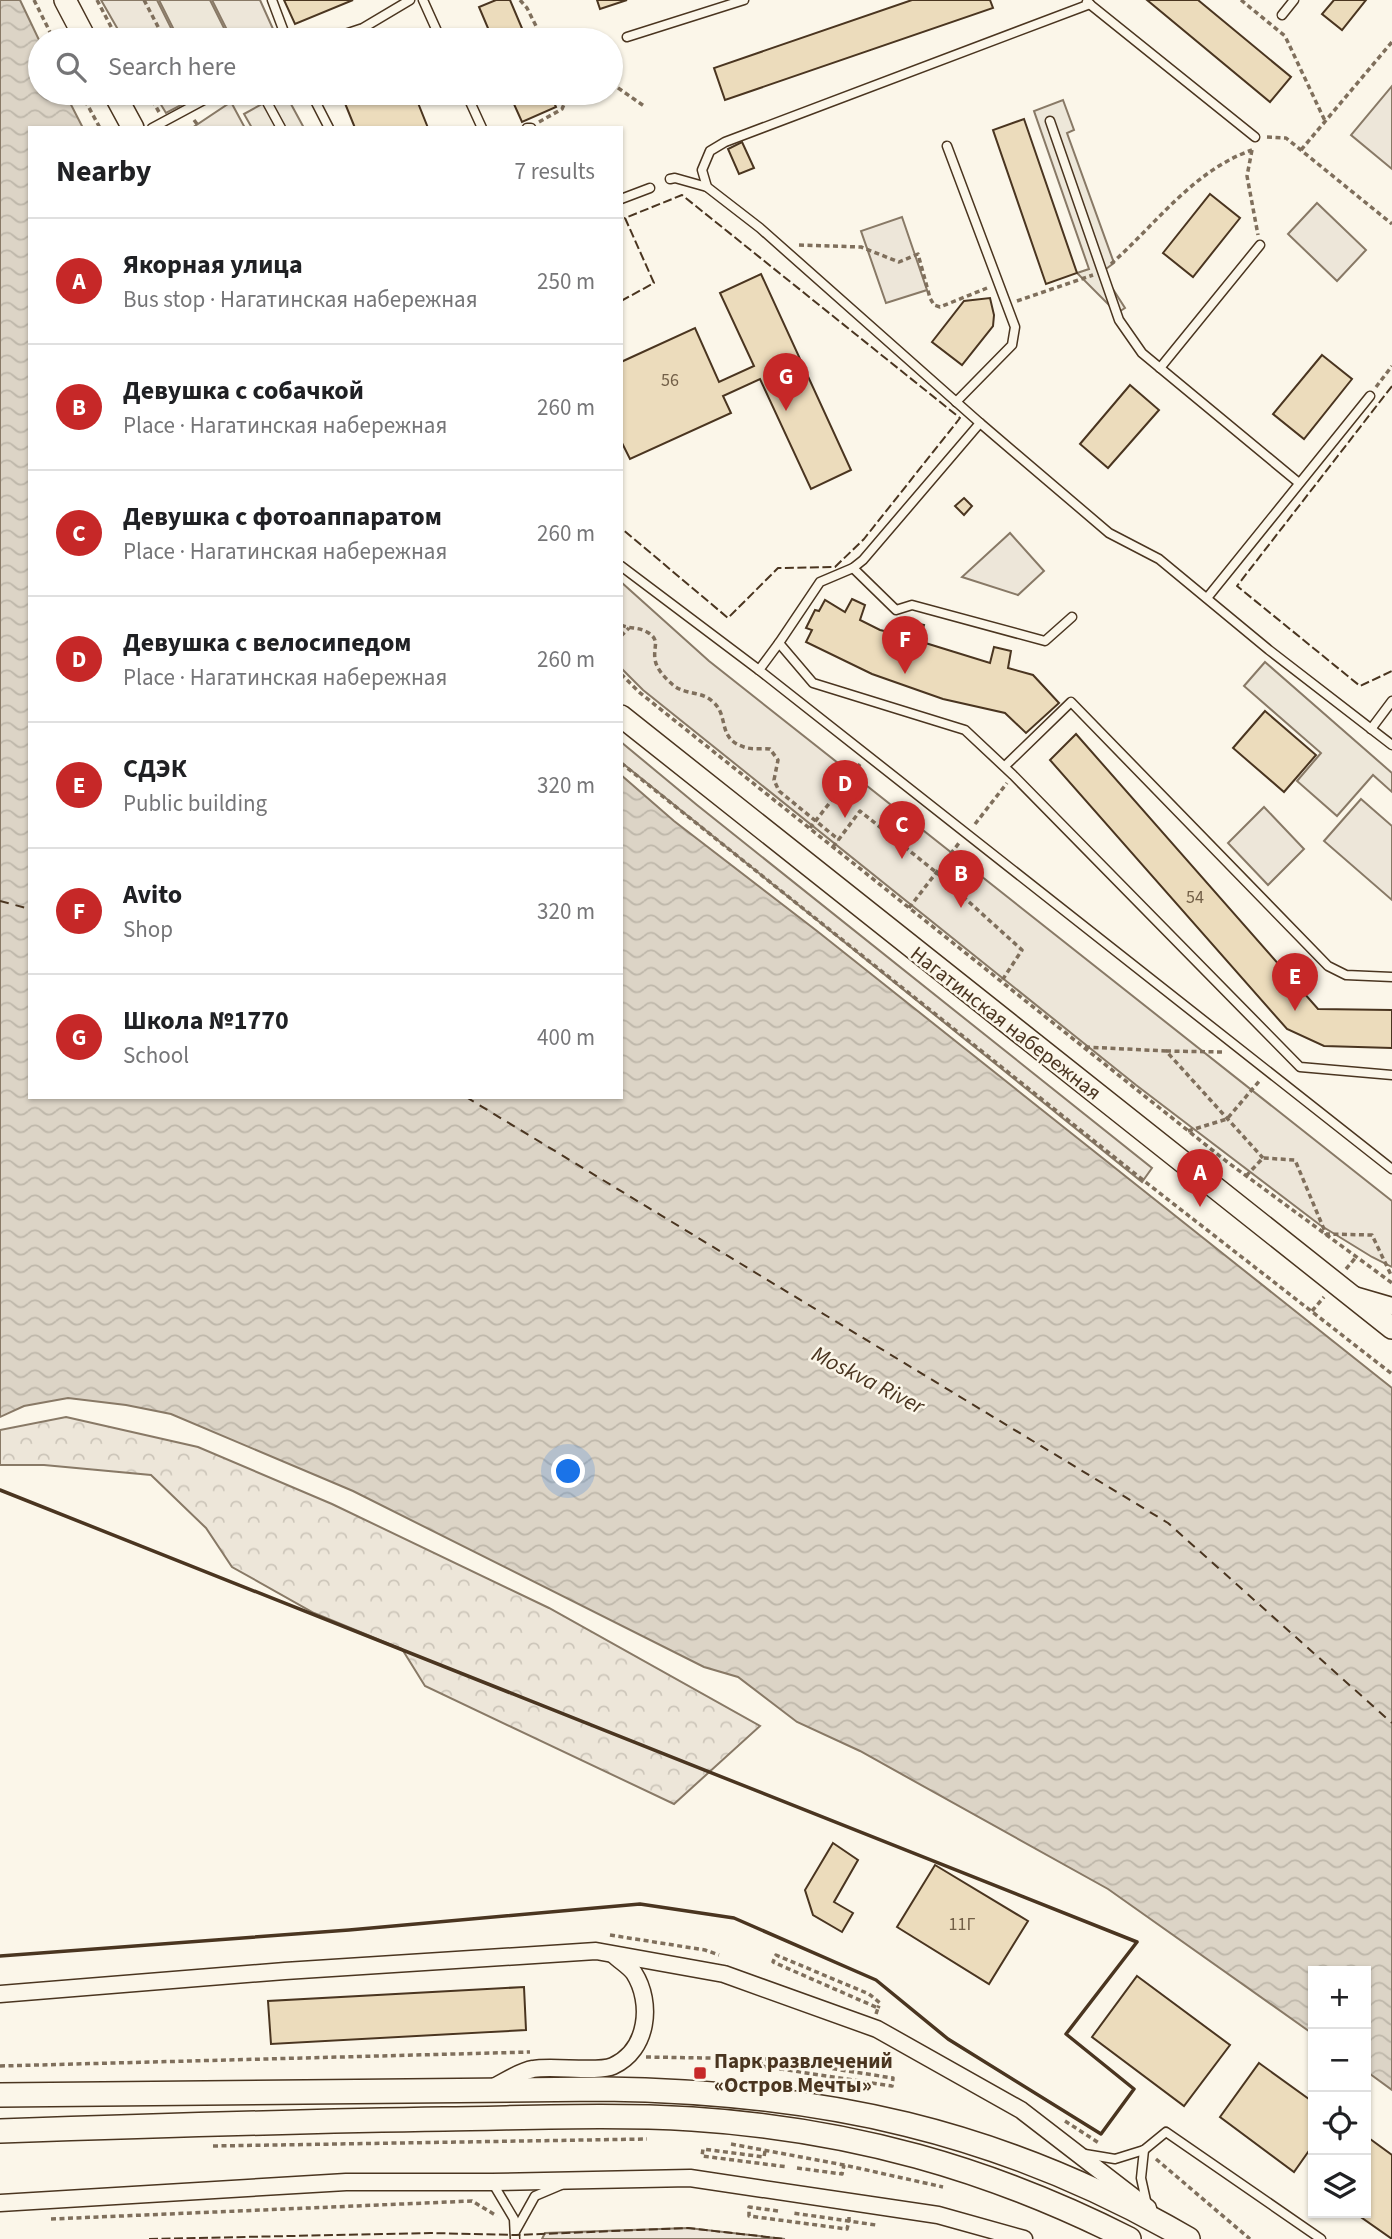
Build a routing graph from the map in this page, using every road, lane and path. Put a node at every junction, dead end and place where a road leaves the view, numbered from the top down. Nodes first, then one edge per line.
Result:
1 (34, 0) edge
2 (65, 0) edge
3 (96, 0) edge
4 (144, 0) edge
5 (272, 0) edge
6 (411, 0) edge
7 (423, 0) edge
8 (520, 0) edge
9 (744, 0) edge
10 (1241, 0) edge
11 (1294, 0) edge
12 (1087, 2) edge
13 (1282, 15) dead end
14 (48, 28) edge
15 (80, 28) edge
16 (111, 28) edge
17 (159, 28) edge
18 (282, 28) edge
19 (363, 28) edge
20 (436, 28) edge
21 (538, 28) edge
22 (627, 37) dead end
23 (1392, 42) edge
24 (623, 91) edge
25 (88, 105) edge
26 (121, 105) edge
27 (195, 105) edge
28 (269, 105) edge
29 (317, 105) edge
30 (471, 105) edge
31 (564, 105) edge
32 (644, 106) dead end
33 (1050, 121) dead end
34 (1325, 121) junction
35 (99, 126) edge
36 (132, 126) edge
37 (156, 126) edge
38 (280, 126) edge
39 (327, 126) edge
40 (481, 126) edge
41 (532, 126) edge
42 (1255, 137) joint
43 (947, 146) dead end
44 (1301, 150) junction
45 (670, 179) dead end
46 (707, 187) junction
47 (650, 188) dead end
48 (623, 198) edge
49 (1392, 224) edge
50 (778, 244) junction
51 (1260, 245) joint
52 (1102, 272) junction
53 (999, 284) junction
54 (1007, 304) junction
55 (1392, 366) edge
56 (1160, 368) junction
57 (1370, 396) joint
58 (956, 402) junction
59 (980, 423) junction
60 (1300, 483) junction
61 (623, 568) edge
62 (853, 568) junction
63 (1207, 598) junction
64 (1072, 617) dead end
65 (623, 626) edge
66 (629, 628) junction
67 (623, 634) edge
68 (779, 643) junction
69 (759, 670) junction
70 (623, 676) edge
71 (1392, 701) edge
72 (623, 718) edge
73 (1371, 729) junction
74 (1392, 745) edge
75 (867, 756) junction
76 (623, 765) edge
77 (1005, 766) junction
78 (1013, 775) junction
79 (815, 821) junction
80 (810, 828) junction
81 (967, 834) junction
82 (839, 841) junction
83 (833, 847) junction
84 (956, 847) dead end
85 (937, 873) junction
86 (909, 908) junction
87 (1392, 978) edge
88 (1001, 982) junction
89 (1083, 1047) junction
90 (1166, 1051) junction
91 (1244, 1052) junction
92 (1268, 1071) junction
93 (1392, 1075) edge
94 (1227, 1119) junction
95 (1188, 1131) junction
96 (1263, 1158) junction
97 (1392, 1169) edge
98 (1246, 1176) junction
99 (1326, 1234) junction
100 (1392, 1277) edge
101 (1392, 1283) edge
102 (1346, 1293) junction
103 (1392, 1306) edge
104 (1392, 1328) edge
105 (1392, 1374) edge
106 (612, 1954) junction
107 (0, 1994) edge
108 (876, 2007) joint
109 (535, 2052) dead end
110 (639, 2057) dead end
111 (761, 2059) junction
112 (0, 2066) edge
113 (487, 2090) junction
114 (0, 2095) edge
115 (0, 2131) edge
116 (650, 2139) dead end
117 (729, 2144) dead end
118 (204, 2146) dead end
119 (1144, 2150) junction
120 (765, 2151) junction
121 (1075, 2153) junction
122 (844, 2165) junction
123 (788, 2167) dead end
124 (797, 2168) dead end
125 (570, 2181) junction
126 (492, 2182) junction
127 (949, 2188) dead end
128 (0, 2203) edge
129 (1147, 2207) junction
130 (778, 2211) dead end
131 (793, 2213) dead end
132 (42, 2219) dead end
133 (502, 2219) dead end
134 (874, 2224) dead end
135 (886, 2226) dead end
136 (516, 2234) edge
137 (1024, 2239) edge
138 (1129, 2239) edge
139 (1189, 2239) edge
140 (1250, 2239) edge
141 (1321, 2239) edge

1 - 14 path
2 - 15 street
3 - 16 path
4 - 17 path
5 - 18 lane
6 - 19 lane
7 - 20 lane
8 - 21 path
9 - 22 lane
10 - 34 path
11 - 13 lane
12 - 42 lane
12 - 46 lane
23 - 34 path
24 - 32 path
25 - 35 path
26 - 36 street
27 - 37 lane
28 - 38 lane
29 - 39 lane
30 - 40 lane
31 - 41 path
33 - 52 lane
34 - 44 path
42 - 44 path
43 - 53 lane
44 - 49 path
45 - 46 lane
46 - 50 lane
47 - 48 lane
50 - 53 path
50 - 58 lane
51 - 52 path
51 - 56 lane
52 - 54 path
52 - 56 lane
53 - 54 lane
54 - 58 lane
55 - 57 path
56 - 60 lane
57 - 60 lane
58 - 59 lane
59 - 62 lane
59 - 63 lane
60 - 63 lane
61 - 69 lane
62 - 64 lane
62 - 68 lane
63 - 73 lane
65 - 66 path
66 - 67 path
66 - 79 path
68 - 69 lane
68 - 77 lane
69 - 75 lane
70 - 80 path
71 - 73 lane
72 - 102 street, Нагатинская набережная
73 - 74 lane
75 - 79 path
75 - 81 lane
76 - 105 path
77 - 78 lane
77 - 87 lane
78 - 81 path
78 - 93 lane
79 - 80 path
79 - 82 path
80 - 83 path
81 - 91 lane
82 - 83 path
82 - 85 path
83 - 86 path
84 - 85 path
85 - 86 path
85 - 88 path
86 - 88 path
88 - 89 path
89 - 90 path
89 - 95 path
90 - 91 path
90 - 94 path
91 - 92 lane
92 - 94 path
92 - 97 lane
94 - 95 path
94 - 96 path
95 - 98 path
96 - 98 path
96 - 99 path
98 - 99 path
99 - 100 path
99 - 101 path
102 - 103 street
102 - 104 street, Нагатинская набережная
106 - 107 street
106 - 113 street
106 - 121 street
108 - 108 path
109 - 112 path
110 - 111 path
111 - 111 path
113 - 114 main road
113 - 139 main road
115 - 138 main road
116 - 118 path
117 - 120 path
119 - 121 lane
119 - 129 lane
119 - 140 path
119 - 141 lane
120 - 122 path
120 - 123 path
121 - 129 street
122 - 124 path
122 - 127 path
125 - 126 street
125 - 136 lane
125 - 137 street
126 - 128 street
126 - 136 lane
129 - 139 street
130 - 131 path
132 - 133 path
134 - 135 path

